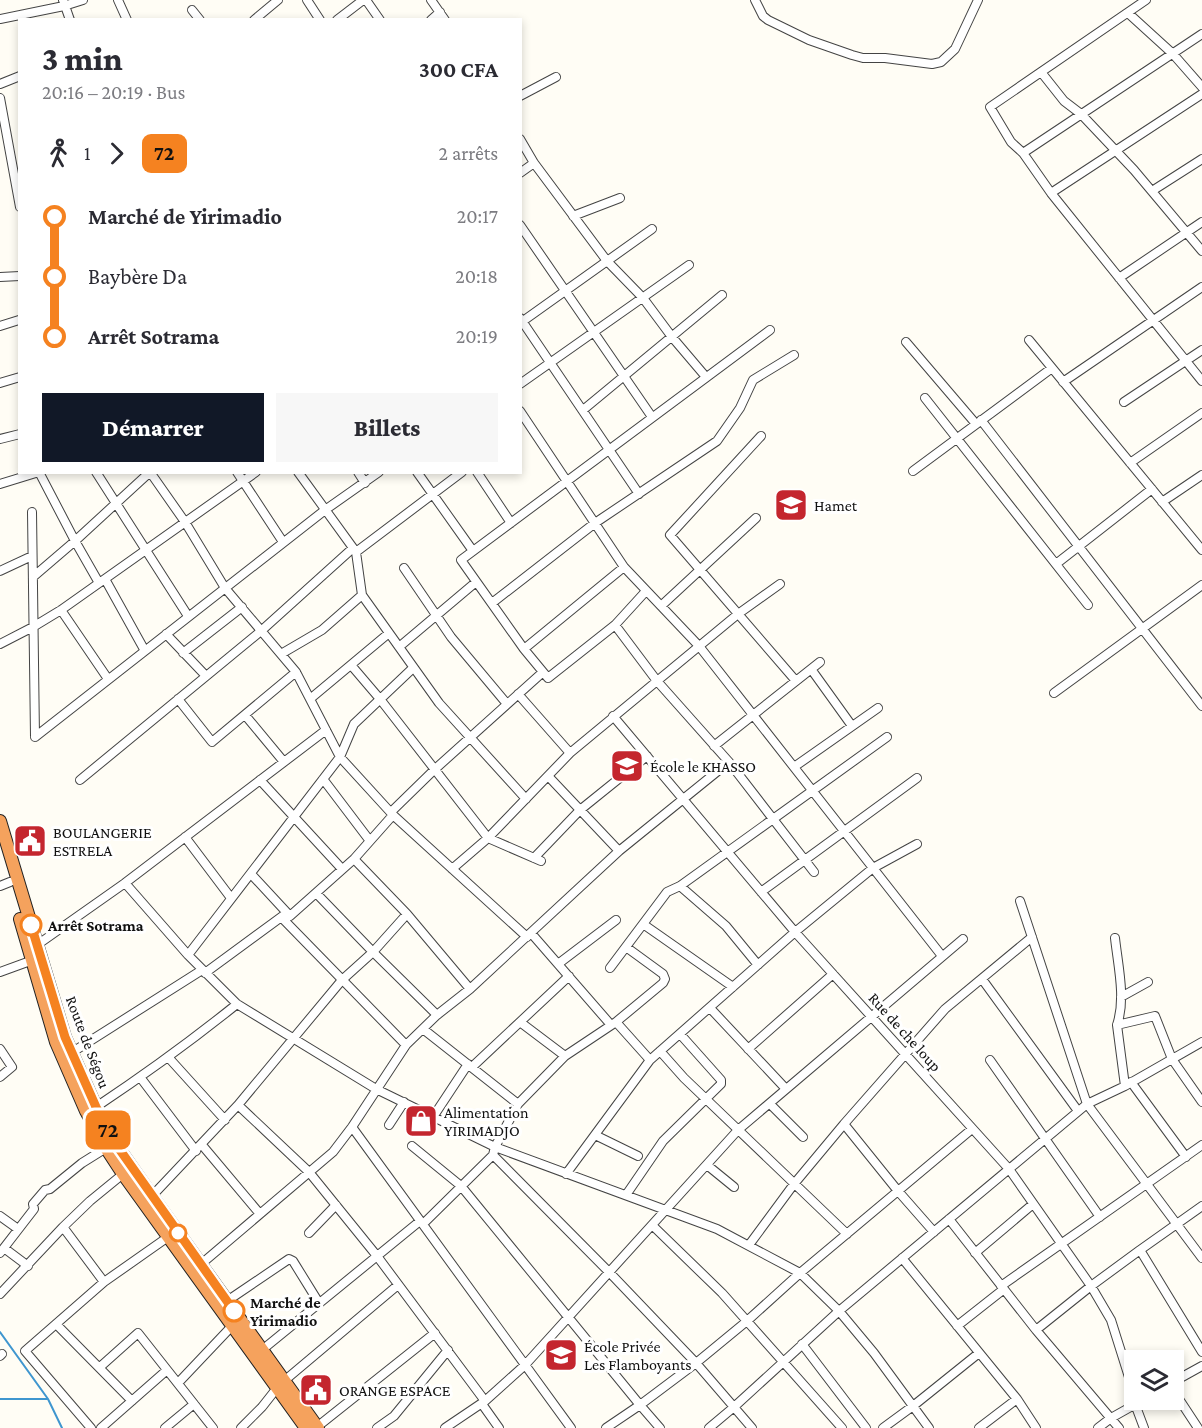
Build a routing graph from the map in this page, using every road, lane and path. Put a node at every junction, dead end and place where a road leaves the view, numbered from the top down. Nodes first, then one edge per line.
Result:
1 (83, 0) edge
2 (118, 0) edge
3 (278, 0) edge
4 (307, 0) edge
5 (364, 0) edge
6 (431, 0) edge
7 (755, 0) edge
8 (978, 0) edge
9 (1146, 0) edge
10 (63, 3) edge
11 (192, 10) dead end
12 (1128, 13) junction
13 (443, 16) edge
14 (69, 18) edge
15 (126, 18) edge
16 (198, 18) edge
17 (256, 18) edge
18 (319, 18) edge
19 (340, 18) edge
20 (378, 18) edge
21 (0, 19) edge
22 (1202, 34) edge
23 (1173, 54) junction
24 (1041, 72) junction
25 (18, 77) edge
26 (556, 77) dead end
27 (0, 84) edge
28 (1202, 87) edge
29 (1202, 94) edge
30 (522, 95) edge
31 (0, 98) edge
32 (1081, 114) junction
33 (522, 142) edge
34 (1115, 151) junction
35 (1023, 153) junction
36 (1202, 159) edge
37 (534, 163) junction
38 (522, 172) edge
39 (1152, 191) junction
40 (1051, 192) junction
41 (18, 196) edge
42 (620, 198) dead end
43 (573, 216) junction
44 (1202, 222) edge
45 (522, 228) edge
46 (652, 229) dead end
47 (1187, 232) junction
48 (1202, 251) edge
49 (607, 261) junction
50 (689, 265) dead end
51 (18, 276) edge
52 (0, 277) edge
53 (1119, 278) junction
54 (1202, 287) edge
55 (566, 291) junction
56 (722, 295) dead end
57 (643, 298) junction
58 (522, 319) edge
59 (1153, 320) junction
60 (18, 321) edge
61 (0, 326) edge
62 (770, 330) dead end
63 (594, 332) junction
64 (672, 337) junction
65 (1029, 340) dead end
66 (906, 342) dead end
67 (1202, 350) edge
68 (794, 355) dead end
69 (1186, 361) junction
70 (551, 363) junction
71 (1052, 368) junction
72 (624, 376) junction
73 (706, 377) junction
74 (18, 378) edge
75 (1202, 381) edge
76 (1063, 382) junction
77 (0, 383) edge
78 (522, 383) edge
79 (925, 398) dead end
80 (1124, 402) dead end
81 (583, 410) junction
82 (1202, 413) edge
83 (652, 417) junction
84 (979, 422) junction
85 (524, 425) edge
86 (18, 435) edge
87 (760, 436) dead end
88 (957, 438) junction
89 (0, 440) edge
90 (609, 450) junction
91 (1130, 463) junction
92 (913, 471) dead end
93 (32, 474) edge
94 (40, 474) edge
95 (97, 474) edge
96 (148, 474) edge
97 (151, 474) edge
98 (238, 474) edge
99 (253, 474) edge
100 (299, 474) edge
101 (359, 474) edge
102 (376, 474) edge
103 (418, 474) edge
104 (459, 474) edge
105 (478, 474) edge
106 (1202, 476) edge
107 (567, 480) junction
108 (243, 482) junction
109 (365, 483) junction
110 (0, 484) edge
111 (1152, 489) junction
112 (433, 494) junction
113 (639, 494) junction
114 (1162, 502) junction
115 (115, 503) junction
116 (325, 510) junction
117 (32, 512) dead end
118 (756, 518) dead end
119 (185, 522) junction
120 (511, 523) junction
121 (595, 523) junction
122 (75, 541) junction
123 (283, 542) junction
124 (1200, 545) edge
125 (1079, 546) junction
126 (146, 550) junction
127 (355, 550) junction
128 (473, 551) junction
129 (33, 556) junction
130 (1056, 564) junction
131 (624, 567) junction
132 (404, 568) dead end
133 (0, 570) edge
134 (699, 570) junction
135 (33, 577) junction
136 (102, 581) junction
137 (476, 582) junction
138 (780, 584) dead end
139 (1202, 585) edge
140 (225, 588) junction
141 (646, 591) junction
142 (362, 595) junction
143 (492, 603) junction
144 (1088, 605) dead end
145 (661, 606) junction
146 (242, 607) junction
147 (61, 610) junction
148 (738, 614) junction
149 (436, 615) junction
150 (188, 616) junction
151 (615, 625) junction
152 (33, 627) junction
153 (1143, 629) junction
154 (261, 631) junction
155 (389, 633) junction
156 (166, 634) junction
157 (0, 644) edge
158 (699, 646) junction
159 (399, 647) junction
160 (524, 649) junction
161 (145, 651) junction
162 (183, 653) junction
163 (281, 654) junction
164 (820, 662) dead end
165 (351, 664) junction
166 (413, 668) junction
167 (811, 669) junction
168 (296, 672) junction
169 (543, 672) junction
170 (206, 676) junction
171 (108, 680) junction
172 (657, 681) junction
173 (796, 681) junction
174 (1054, 693) dead end
175 (518, 694) junction
176 (178, 699) junction
177 (310, 699) junction
178 (380, 699) junction
179 (507, 704) junction
180 (1202, 706) edge
181 (878, 708) dead end
182 (245, 715) junction
183 (753, 715) junction
184 (614, 716) junction
185 (852, 726) junction
186 (326, 730) junction
187 (887, 736) dead end
188 (470, 738) junction
189 (714, 746) junction
190 (570, 753) junction
191 (647, 756) junction
192 (340, 757) junction
193 (284, 762) junction
194 (729, 762) junction
195 (794, 767) junction
196 (434, 770) junction
197 (548, 776) junction
198 (917, 778) dead end
199 (323, 779) junction
200 (80, 780) dead end
201 (260, 780) junction
202 (813, 790) junction
203 (683, 798) junction
204 (526, 799) junction
205 (580, 810) junction
206 (392, 814) junction
207 (294, 817) junction
208 (773, 819) junction
209 (0, 821) edge
210 (844, 830) junction
211 (185, 837) junction
212 (488, 838) junction
213 (370, 840) junction
214 (917, 844) dead end
215 (0, 848) edge
216 (620, 851) junction
217 (728, 852) junction
218 (354, 859) junction
219 (805, 859) junction
220 (873, 868) junction
221 (342, 869) junction
222 (452, 869) junction
223 (814, 872) dead end
224 (250, 874) junction
225 (125, 883) junction
226 (5, 884) edge
227 (681, 886) junction
228 (761, 892) junction
229 (316, 893) junction
230 (231, 898) junction
231 (1020, 901) dead end
232 (407, 914) junction
233 (284, 915) junction
234 (616, 920) dead end
235 (643, 924) junction
236 (795, 932) junction
237 (529, 935) junction
238 (1032, 937) junction
239 (1115, 938) dead end
240 (963, 939) dead end
241 (37, 945) junction
242 (626, 946) junction
243 (373, 952) junction
244 (188, 955) junction
245 (942, 956) junction
246 (33, 960) junction
247 (558, 964) junction
248 (758, 965) junction
249 (610, 968) dead end
250 (0, 972) edge
251 (204, 972) junction
252 (833, 974) junction
253 (569, 976) junction
254 (982, 978) junction
255 (342, 980) junction
256 (1148, 982) dead end
257 (733, 987) junction
258 (470, 989) junction
259 (1121, 997) junction
260 (237, 1004) junction
261 (710, 1008) junction
262 (437, 1015) junction
263 (871, 1017) junction
264 (520, 1022) junction
265 (614, 1023) junction
266 (1117, 1025) junction
267 (423, 1029) junction
268 (680, 1034) junction
269 (294, 1039) junction
270 (1202, 1042) edge
271 (406, 1045) junction
272 (0, 1049) edge
273 (748, 1049) junction
274 (660, 1051) junction
275 (71, 1053) junction
276 (905, 1055) junction
277 (566, 1056) junction
278 (168, 1057) junction
279 (1172, 1059) junction
280 (650, 1060) junction
281 (990, 1060) dead end
282 (470, 1066) junction
283 (0, 1077) edge
284 (140, 1077) junction
285 (1128, 1084) junction
286 (376, 1089) junction
287 (786, 1089) junction
288 (706, 1099) junction
289 (404, 1102) junction
290 (1202, 1102) edge
291 (518, 1104) junction
292 (770, 1104) junction
293 (1087, 1104) junction
294 (238, 1106) junction
295 (96, 1107) junction
296 (1078, 1111) junction
297 (433, 1117) junction
298 (225, 1120) junction
299 (844, 1124) junction
300 (389, 1125) dead end
301 (352, 1127) junction
302 (972, 1129) junction
303 (738, 1130) junction
304 (595, 1135) junction
305 (802, 1137) dead end
306 (1045, 1138) junction
307 (412, 1146) dead end
308 (1202, 1146) edge
309 (106, 1148) junction
310 (199, 1148) junction
311 (494, 1151) junction
312 (638, 1156) dead end
313 (1186, 1157) junction
314 (707, 1165) junction
315 (1009, 1169) junction
316 (309, 1172) junction
317 (123, 1174) junction
318 (566, 1174) junction
319 (794, 1184) junction
320 (1147, 1184) junction
321 (461, 1186) junction
322 (734, 1187) dead end
323 (898, 1191) junction
324 (152, 1196) junction
325 (626, 1196) junction
326 (1034, 1204) junction
327 (336, 1205) junction
328 (1202, 1206) edge
329 (666, 1210) junction
330 (260, 1214) junction
331 (0, 1216) edge
332 (1100, 1217) junction
333 (949, 1219) junction
334 (421, 1222) junction
335 (652, 1225) junction
336 (1177, 1225) junction
337 (63, 1227) junction
338 (18, 1229) junction
339 (934, 1232) junction
340 (309, 1233) dead end
341 (847, 1234) junction
342 (168, 1237) junction
343 (1061, 1244) junction
344 (749, 1245) junction
345 (2, 1250) edge
346 (1140, 1250) junction
347 (975, 1253) junction
348 (377, 1256) junction
349 (902, 1258) junction
350 (1202, 1258) edge
351 (200, 1265) junction
352 (28, 1266) junction
353 (609, 1272) junction
354 (800, 1273) junction
355 (104, 1282) junction
356 (398, 1285) junction
357 (1091, 1286) junction
358 (1003, 1288) junction
359 (0, 1294) edge
360 (227, 1301) junction
361 (319, 1303) junction
362 (839, 1311) junction
363 (568, 1317) junction
364 (747, 1321) junction
365 (56, 1324) junction
366 (232, 1326) junction
367 (957, 1326) junction
368 (1036, 1330) junction
369 (435, 1333) junction
370 (802, 1344) junction
371 (262, 1350) junction
372 (448, 1350) junction
373 (1202, 1352) edge
374 (979, 1353) junction
375 (1124, 1361) edge
376 (783, 1362) junction
377 (696, 1363) junction
378 (525, 1365) junction
379 (1202, 1366) edge
380 (100, 1367) junction
381 (167, 1370) junction
382 (1184, 1376) edge
383 (178, 1383) junction
384 (280, 1384) junction
385 (1017, 1399) junction
386 (132, 1401) junction
387 (484, 1402) junction
388 (194, 1404) junction
389 (640, 1406) junction
390 (913, 1406) junction
391 (734, 1407) junction
392 (1184, 1408) edge
393 (1124, 1410) edge
394 (1140, 1410) edge
395 (1111, 1418) junction
396 (1034, 1427) edge
397 (1195, 1427) edge
398 (91, 1428) edge
399 (101, 1428) edge
400 (165, 1428) edge
401 (213, 1428) edge
402 (241, 1428) edge
403 (314, 1428) edge
404 (377, 1428) edge
405 (445, 1428) edge
406 (499, 1428) edge
407 (571, 1428) edge
408 (606, 1428) edge
409 (660, 1428) edge
410 (709, 1428) edge
411 (752, 1428) edge
412 (842, 1428) edge
413 (866, 1428) edge
414 (883, 1428) edge
415 (929, 1428) edge
416 (979, 1428) edge
417 (1098, 1428) edge
418 (1119, 1428) edge
419 (1144, 1428) edge

1 - 10 street
2 - 15 street
3 - 17 street
4 - 18 street
5 - 19 street
5 - 20 street
6 - 13 street
7 - 8 street
9 - 12 street
10 - 14 street
10 - 21 street
11 - 16 street
12 - 23 street
12 - 24 street
22 - 23 street
23 - 28 street
23 - 32 street
24 - 32 street
24 - 35 street
25 - 27 street
26 - 30 street
29 - 34 street
31 - 41 street
32 - 34 street
32 - 35 street
33 - 37 street
34 - 39 street
34 - 40 street
35 - 40 street
36 - 39 street
37 - 38 street
37 - 43 street
39 - 47 street
40 - 53 street
42 - 43 street
43 - 49 street
44 - 47 street
45 - 55 street
46 - 49 street
47 - 48 street
47 - 53 street
49 - 55 street
49 - 57 street
50 - 57 street
51 - 52 street
53 - 59 street
54 - 59 street
55 - 58 street
55 - 63 street
56 - 64 street
57 - 63 street
57 - 64 street
58 - 70 street
59 - 69 street
59 - 76 street
60 - 61 street
62 - 73 street
63 - 70 street
63 - 72 street
64 - 72 street
64 - 73 street
65 - 71 street
66 - 84 street
67 - 69 street
68 - 113 street
69 - 75 street
69 - 80 street
70 - 78 street
70 - 81 street
71 - 76 street
71 - 84 street
72 - 81 street
72 - 83 street
73 - 83 street
74 - 77 street
76 - 91 street
79 - 88 street
81 - 90 street
82 - 91 street
83 - 90 street
84 - 88 street
84 - 125 street
85 - 107 street
86 - 89 street
87 - 134 street
88 - 92 street
88 - 130 street
90 - 107 street
90 - 113 street
91 - 111 street
93 - 110 street
94 - 122 street
95 - 115 street
96 - 115 street
97 - 119 street
98 - 108 street
99 - 108 street
100 - 116 street
101 - 109 street
102 - 109 street
103 - 112 street
104 - 112 street
105 - 120 street
106 - 114 street
107 - 120 street
107 - 121 street
108 - 119 street
108 - 123 street
109 - 116 street
111 - 114 street
111 - 125 street
112 - 127 street
112 - 128 street
113 - 121 street
114 - 124 street
115 - 122 street
115 - 126 street
116 - 123 street
116 - 127 street
117 - 129 street
118 - 134 street
119 - 126 street
119 - 140 street
120 - 128 street
121 - 131 street
121 - 143 street
122 - 135 street
122 - 136 street
123 - 140 street
125 - 130 street
125 - 153 street
126 - 136 street
126 - 150 street
127 - 142 street
127 - 154 street
128 - 137 street
129 - 133 street
129 - 135 street
130 - 144 street
131 - 141 street
131 - 160 street
132 - 149 street
134 - 145 street
134 - 148 street
135 - 152 street
136 - 147 street
136 - 161 street
137 - 143 street
137 - 149 street
138 - 148 street
139 - 153 street
140 - 146 street
140 - 150 street
141 - 145 street
141 - 151 street
142 - 155 street
142 - 163 street
143 - 160 street
145 - 158 street
146 - 154 street
146 - 162 street
147 - 152 street
147 - 171 street
148 - 158 street
148 - 173 street
149 - 159 street
149 - 179 street
150 - 156 street
151 - 169 street
151 - 172 street
152 - 157 street
152 - 171 street
153 - 174 street
153 - 180 street
154 - 163 street
154 - 170 street
155 - 159 street
155 - 165 street
156 - 161 street
156 - 162 street
158 - 172 street
158 - 183 street
159 - 166 street
160 - 169 street
161 - 171 street
162 - 170 street
163 - 168 street
164 - 167 street
165 - 177 street
165 - 178 street
166 - 178 street
166 - 188 street
167 - 173 street
167 - 185 street
168 - 177 street
168 - 182 street
169 - 175 street
170 - 176 street
172 - 184 street
172 - 189 street
173 - 183 street
175 - 179 street
175 - 190 street
176 - 182 street
176 - 200 street
177 - 186 street
178 - 192 street
178 - 196 street
179 - 188 street
181 - 185 street
182 - 193 street
183 - 189 street
183 - 195 street
184 - 190 street
184 - 191 street, Rue de che loup
185 - 195 street
186 - 192 street
186 - 193 street
187 - 202 street
188 - 196 street
188 - 204 street
189 - 194 street
190 - 197 street
191 - 203 street, Rue de che loup
191 - 205 street
192 - 199 street
192 - 206 street
193 - 201 street
194 - 203 street
194 - 208 street
195 - 202 street
196 - 206 street
196 - 212 street
197 - 204 street
197 - 205 street
198 - 210 street
199 - 207 street
199 - 213 street
201 - 207 street
201 - 211 street
202 - 208 street
202 - 210 street
203 - 216 street
203 - 217 street, Rue de che loup
204 - 212 street
205 - 212 street
205 - 216 street
206 - 213 street
206 - 222 street
207 - 221 street
207 - 224 street
208 - 217 street
208 - 219 street
209 - 241 highway, Route de Ségou
210 - 219 street
210 - 220 street
211 - 225 street
211 - 230 street
212 - 222 street
213 - 218 street
214 - 220 street
215 - 226 highway, Route de Ségou
216 - 237 street
217 - 227 street
217 - 228 street, Rue de che loup
218 - 221 street
218 - 232 street
219 - 223 street
219 - 228 street
220 - 236 street
220 - 245 street
221 - 229 street
222 - 237 street
224 - 230 street
224 - 233 street
225 - 241 street
225 - 244 street
226 - 246 highway, Route de Ségou
227 - 235 street
227 - 248 street
228 - 236 street, Rue de che loup
229 - 233 street
229 - 243 street
230 - 244 street
231 - 238 street
232 - 243 street
232 - 258 street
233 - 251 street
233 - 255 street
234 - 247 street
235 - 242 street
235 - 257 street
236 - 248 street
236 - 252 street, Rue de che loup
237 - 247 street
237 - 258 street
238 - 254 street
238 - 293 street
239 - 259 street
240 - 245 street
241 - 275 highway, Route de Ségou
242 - 249 street
242 - 265 street
243 - 255 street
243 - 262 street
244 - 251 street
245 - 263 street
246 - 250 street
246 - 309 highway, Route de Ségou
247 - 253 street
248 - 257 street
251 - 260 street
251 - 275 street
252 - 263 street, Rue de che loup
252 - 273 street
253 - 264 street
253 - 265 street
254 - 276 street
254 - 296 street
255 - 269 street
255 - 271 street
256 - 259 street
257 - 261 street
258 - 262 street
259 - 266 street
260 - 269 street
260 - 278 street
261 - 268 street
261 - 273 street
262 - 267 street
263 - 276 street, Rue de che loup
263 - 287 street
264 - 277 street
264 - 282 street
265 - 277 street
265 - 280 street
266 - 279 street
266 - 285 street
267 - 271 street
267 - 282 street
268 - 274 street
268 - 288 street
269 - 286 street
269 - 294 street
270 - 279 street
271 - 286 street
272 - 283 street
273 - 287 street
274 - 280 street
274 - 288 street
275 - 295 highway, Route de Ségou
276 - 299 street
276 - 302 street, Rue de che loup
277 - 291 street
278 - 284 street
278 - 298 street
279 - 285 street
279 - 290 street
280 - 304 street
281 - 306 street
282 - 291 street
282 - 297 street
284 - 295 street
284 - 310 street
285 - 293 street
285 - 313 street
286 - 289 street
286 - 301 street
287 - 292 street
288 - 303 street
288 - 325 street
289 - 297 street
289 - 300 street
291 - 311 street
292 - 303 street
292 - 305 street
293 - 296 street
293 - 320 street
294 - 298 street
294 - 316 street
295 - 324 highway, Route de Ségou
296 - 306 street
297 - 311 street
298 - 310 street
299 - 319 street
299 - 323 street
301 - 316 street
301 - 334 street
302 - 315 street, Rue de che loup
302 - 323 street
303 - 314 street
303 - 319 street
304 - 312 street
304 - 318 street
306 - 315 street
306 - 332 street
307 - 321 street
308 - 313 street
309 - 317 highway, Route de Ségou
309 - 338 street
310 - 324 street
310 - 330 street
311 - 318 street
311 - 321 street
311 - 353 street
313 - 320 street
314 - 322 street
314 - 329 street
315 - 326 street, Rue de che loup
315 - 333 street
316 - 327 street
316 - 330 street
317 - 337 street
317 - 342 highway, Route de Ségou
318 - 325 street
319 - 341 street
319 - 344 street
320 - 332 street
320 - 336 street
321 - 334 street
321 - 363 street
323 - 339 street
323 - 341 street
324 - 351 highway, Route de Ségou
325 - 329 street
326 - 343 street, Rue de che loup
326 - 347 street
327 - 340 street
327 - 348 street
328 - 336 street
329 - 335 street
329 - 344 street
330 - 351 street
331 - 338 street
332 - 343 street
333 - 339 street
333 - 347 street
334 - 348 street
334 - 378 street
335 - 353 street
335 - 364 street
336 - 346 street
336 - 350 street
337 - 352 street
337 - 355 street
338 - 345 street
339 - 349 street
341 - 354 street
342 - 355 street
342 - 366 highway, Route de Ségou
343 - 357 street, Rue de che loup
343 - 358 street
344 - 354 street
345 - 352 street
346 - 357 street
346 - 373 street
347 - 358 street
348 - 356 street
348 - 361 street
349 - 362 street
349 - 367 street
351 - 360 highway, Route de Ségou
352 - 359 street
353 - 363 street
353 - 377 street
354 - 362 street
354 - 364 street
355 - 365 street
356 - 369 street
356 - 384 street
357 - 368 street
357 - 375 street, Rue de che loup
358 - 367 street
358 - 368 street
360 - 361 street
360 - 371 highway, Route de Ségou
361 - 371 street
362 - 370 street
362 - 390 street
363 - 378 street
363 - 389 street
364 - 376 street
364 - 377 street
365 - 380 street
365 - 398 street
366 - 383 street
366 - 384 highway, Route de Ségou
367 - 374 street
368 - 395 street
369 - 372 street
369 - 403 street
370 - 376 street
370 - 413 street
371 - 384 highway, Route de Ségou
372 - 387 street
372 - 404 street
374 - 385 street
374 - 390 street
376 - 391 street
376 - 412 street
377 - 389 street
377 - 391 street
378 - 387 street
378 - 407 street
379 - 382 street
380 - 381 street
380 - 386 street
381 - 383 street
381 - 386 street
383 - 388 street
384 - 402 street
384 - 403 highway, Route de Ségou
385 - 396 street
385 - 416 street
386 - 399 street
387 - 405 street
387 - 406 street
388 - 400 street
388 - 401 street
389 - 408 street
389 - 409 street
390 - 414 street
390 - 415 street
391 - 410 street
391 - 411 street
392 - 397 street
393 - 395 street
394 - 419 street
395 - 417 street
395 - 418 street

